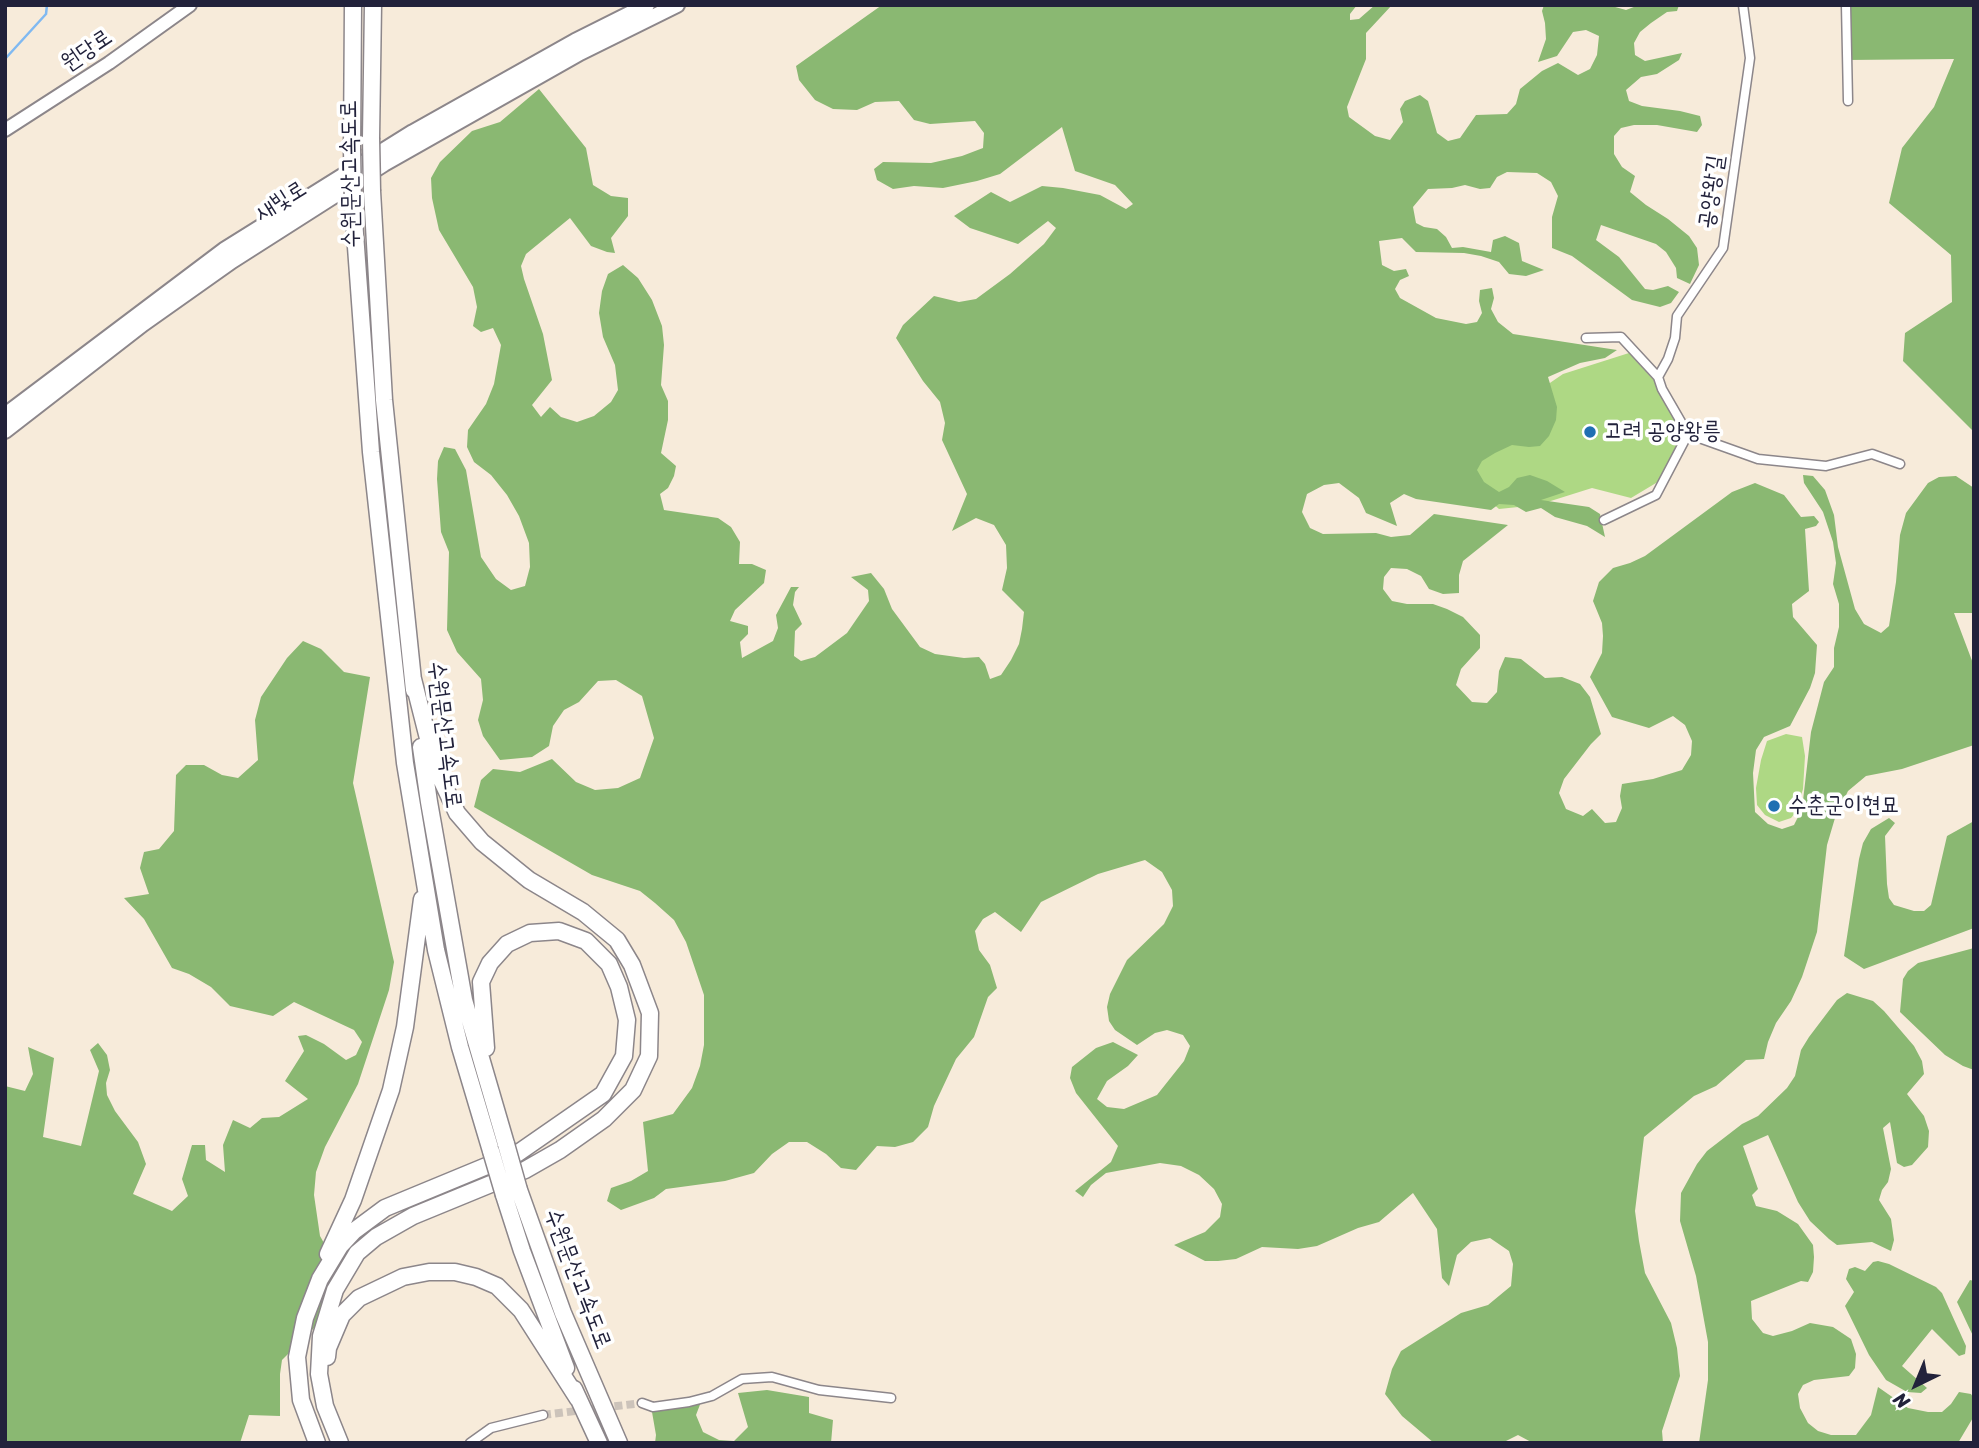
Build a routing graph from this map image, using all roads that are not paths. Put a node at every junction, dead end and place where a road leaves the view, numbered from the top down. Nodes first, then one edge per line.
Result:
1 (190, 5) edge
2 (354, 5) edge
3 (647, 5) edge
4 (677, 5) edge
5 (1742, 5) edge
6 (1846, 5) edge
7 (372, 10) edge
8 (504, 87) junction
9 (1848, 101) dead end
10 (5, 130) edge
11 (141, 318) junction
12 (1586, 338) dead end
13 (1658, 377) junction
14 (5, 415) edge
15 (5, 431) edge
16 (1688, 433) junction
17 (1900, 464) dead end
18 (1604, 520) dead end
19 (413, 679) junction
20 (424, 886) junction
21 (490, 1091) junction
22 (498, 1147) junction
23 (512, 1193) junction
24 (320, 1279) junction
25 (322, 1391) junction
26 (891, 1398) dead end
27 (578, 1399) junction
28 (642, 1403) tunnel mouth
29 (543, 1415) tunnel mouth
30 (317, 1443) edge
31 (340, 1443) edge
32 (470, 1443) edge
33 (599, 1443) edge
34 (619, 1443) edge

1 - 10 main road, 원당로
2 - 20 highway, 수원문산고속도로, bridge
3 - 8 highway, 새빛로
4 - 8 highway, 새빛로
5 - 13 street, 공양왕길
6 - 9 street
7 - 19 highway, 수원문산고속도로, bridge
8 - 11 highway, 새빛로
11 - 14 highway, 새빛로
11 - 15 highway, 새빛로
12 - 13 street
13 - 16 street
16 - 17 street
16 - 18 street
19 - 21 highway, 수원문산고속도로
19 - 25 highway
20 - 22 highway, 수원문산고속도로
20 - 24 highway
21 - 22 highway, 수원문산고속도로
21 - 24 highway
22 - 23 highway, 수원문산고속도로, bridge
23 - 27 highway, 수원문산고속도로
23 - 34 highway, 수원문산고속도로
24 - 30 highway
25 - 27 highway
25 - 31 highway
26 - 28 street
27 - 33 highway, 수원문산고속도로
29 - 32 street

